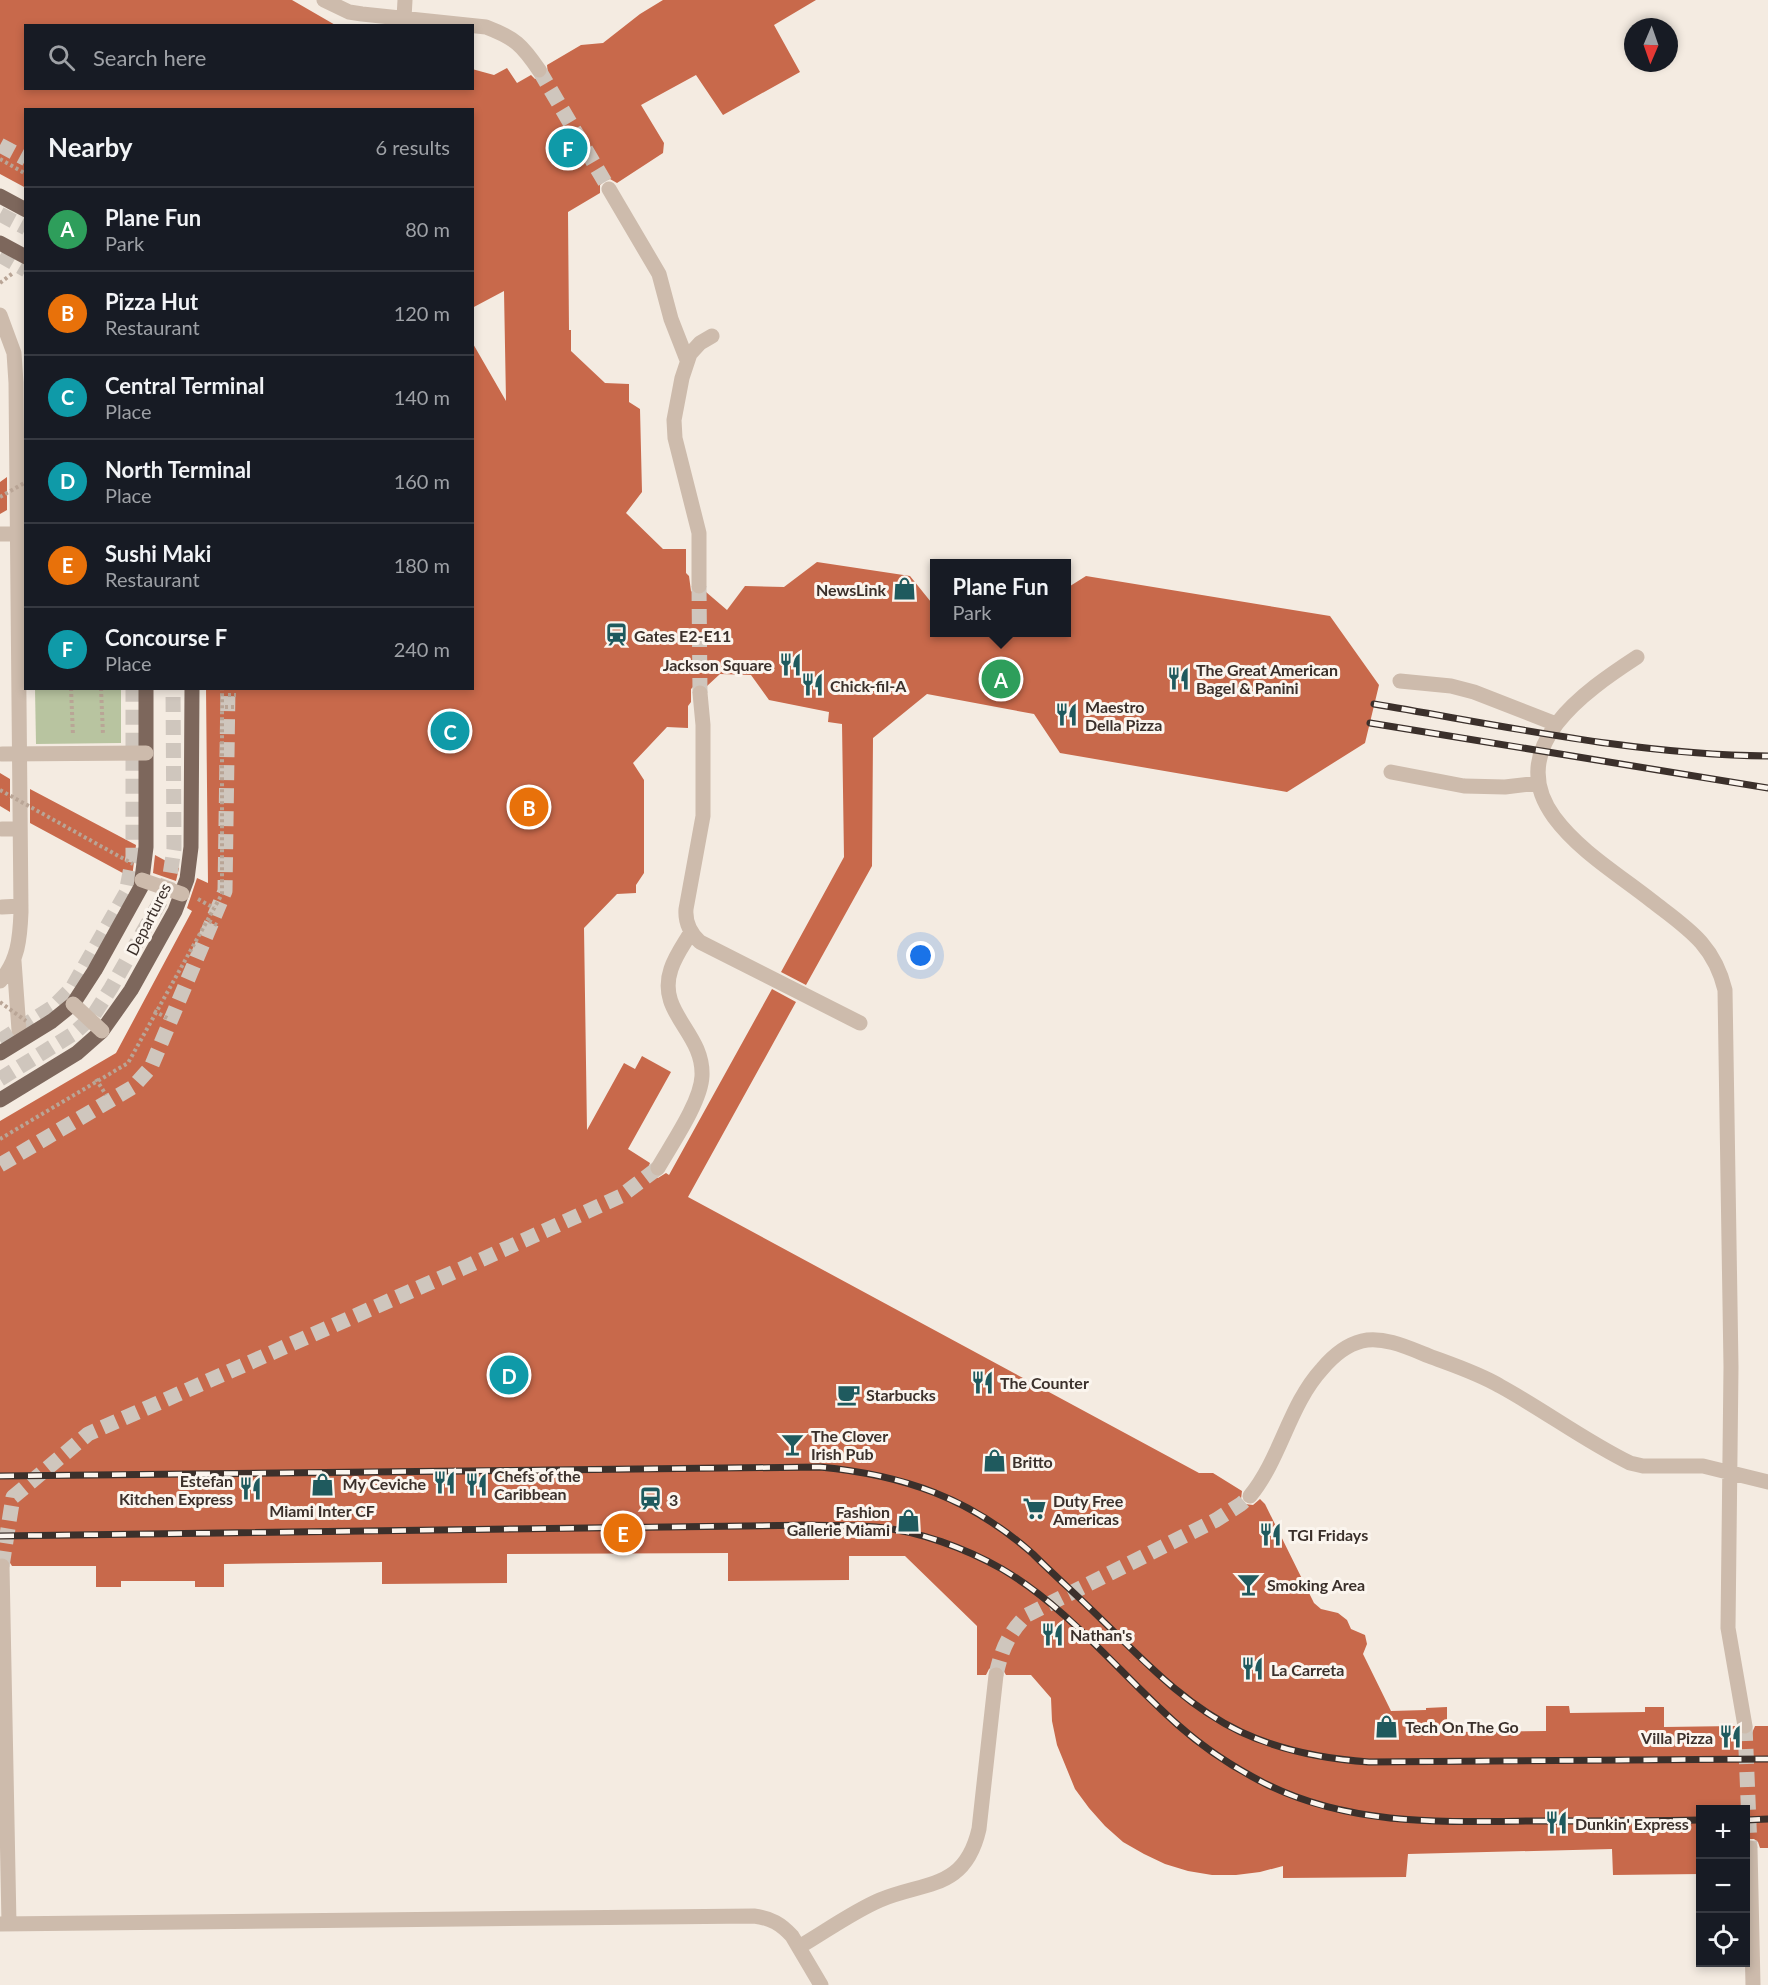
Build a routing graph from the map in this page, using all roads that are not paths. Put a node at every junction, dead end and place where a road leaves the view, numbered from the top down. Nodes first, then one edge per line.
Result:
1 (324, 0) edge
2 (405, 0) edge
3 (404, 18) junction
4 (472, 24) edge
5 (474, 25) edge
6 (539, 70) tunnel mouth
7 (609, 189) tunnel mouth
8 (0, 196) edge
9 (24, 209) edge
10 (0, 243) edge
11 (24, 256) edge
12 (0, 315) edge
13 (712, 336) dead end
14 (687, 360) junction
15 (0, 388) edge
16 (16, 388) junction
17 (0, 534) edge
18 (24, 534) edge
19 (699, 586) tunnel mouth
20 (1637, 657) dead end
21 (1400, 681) dead end
22 (146, 690) edge
23 (192, 690) edge
24 (700, 693) tunnel mouth
25 (1556, 724) junction
26 (146, 753) junction
27 (1, 754) edge
28 (1391, 772) dead end
29 (1539, 783) junction
30 (2, 829) dead end
31 (21, 829) junction
32 (142, 874) junction
33 (188, 896) junction
34 (21, 906) junction
35 (2, 907) dead end
36 (691, 932) junction
37 (14, 961) junction
38 (0, 981) edge
39 (73, 1004) junction
40 (860, 1023) dead end
41 (23, 1025) road end
42 (102, 1031) junction
43 (0, 1053) edge
44 (0, 1100) edge
45 (658, 1168) tunnel mouth
46 (1730, 1474) junction
47 (1768, 1482) edge
48 (1250, 1496) tunnel mouth
49 (2, 1566) dead end
50 (996, 1675) tunnel mouth
51 (1745, 1726) tunnel mouth
52 (1750, 1848) dead end
53 (5, 1924) edge
54 (799, 1947) junction
55 (821, 1985) edge
56 (1753, 1985) edge

1 - 3 lane
2 - 3 lane
3 - 4 lane
5 - 6 lane
7 - 14 lane
8 - 9 main road, bridge
10 - 11 main road
12 - 16 lane
13 - 14 lane
14 - 19 lane
15 - 16 lane
16 - 31 lane
17 - 18 lane, bridge
20 - 25 lane
21 - 25 lane
22 - 26 main road, Departures
23 - 33 main road, Departures
24 - 36 lane
25 - 29 lane
26 - 27 lane, bridge
26 - 32 main road, Departures
28 - 29 lane
29 - 46 lane
30 - 31 lane
31 - 34 lane
32 - 33 lane, bridge
32 - 39 main road, Departures
33 - 42 main road, Departures
34 - 35 lane
34 - 37 lane
36 - 40 lane
36 - 45 lane
37 - 38 lane
37 - 41 lane
39 - 42 lane, bridge
39 - 43 main road, Departures
42 - 44 main road, Departures
46 - 47 lane
46 - 48 lane
46 - 51 lane
49 - 53 lane
50 - 54 lane
52 - 56 lane
53 - 54 lane
54 - 55 lane

